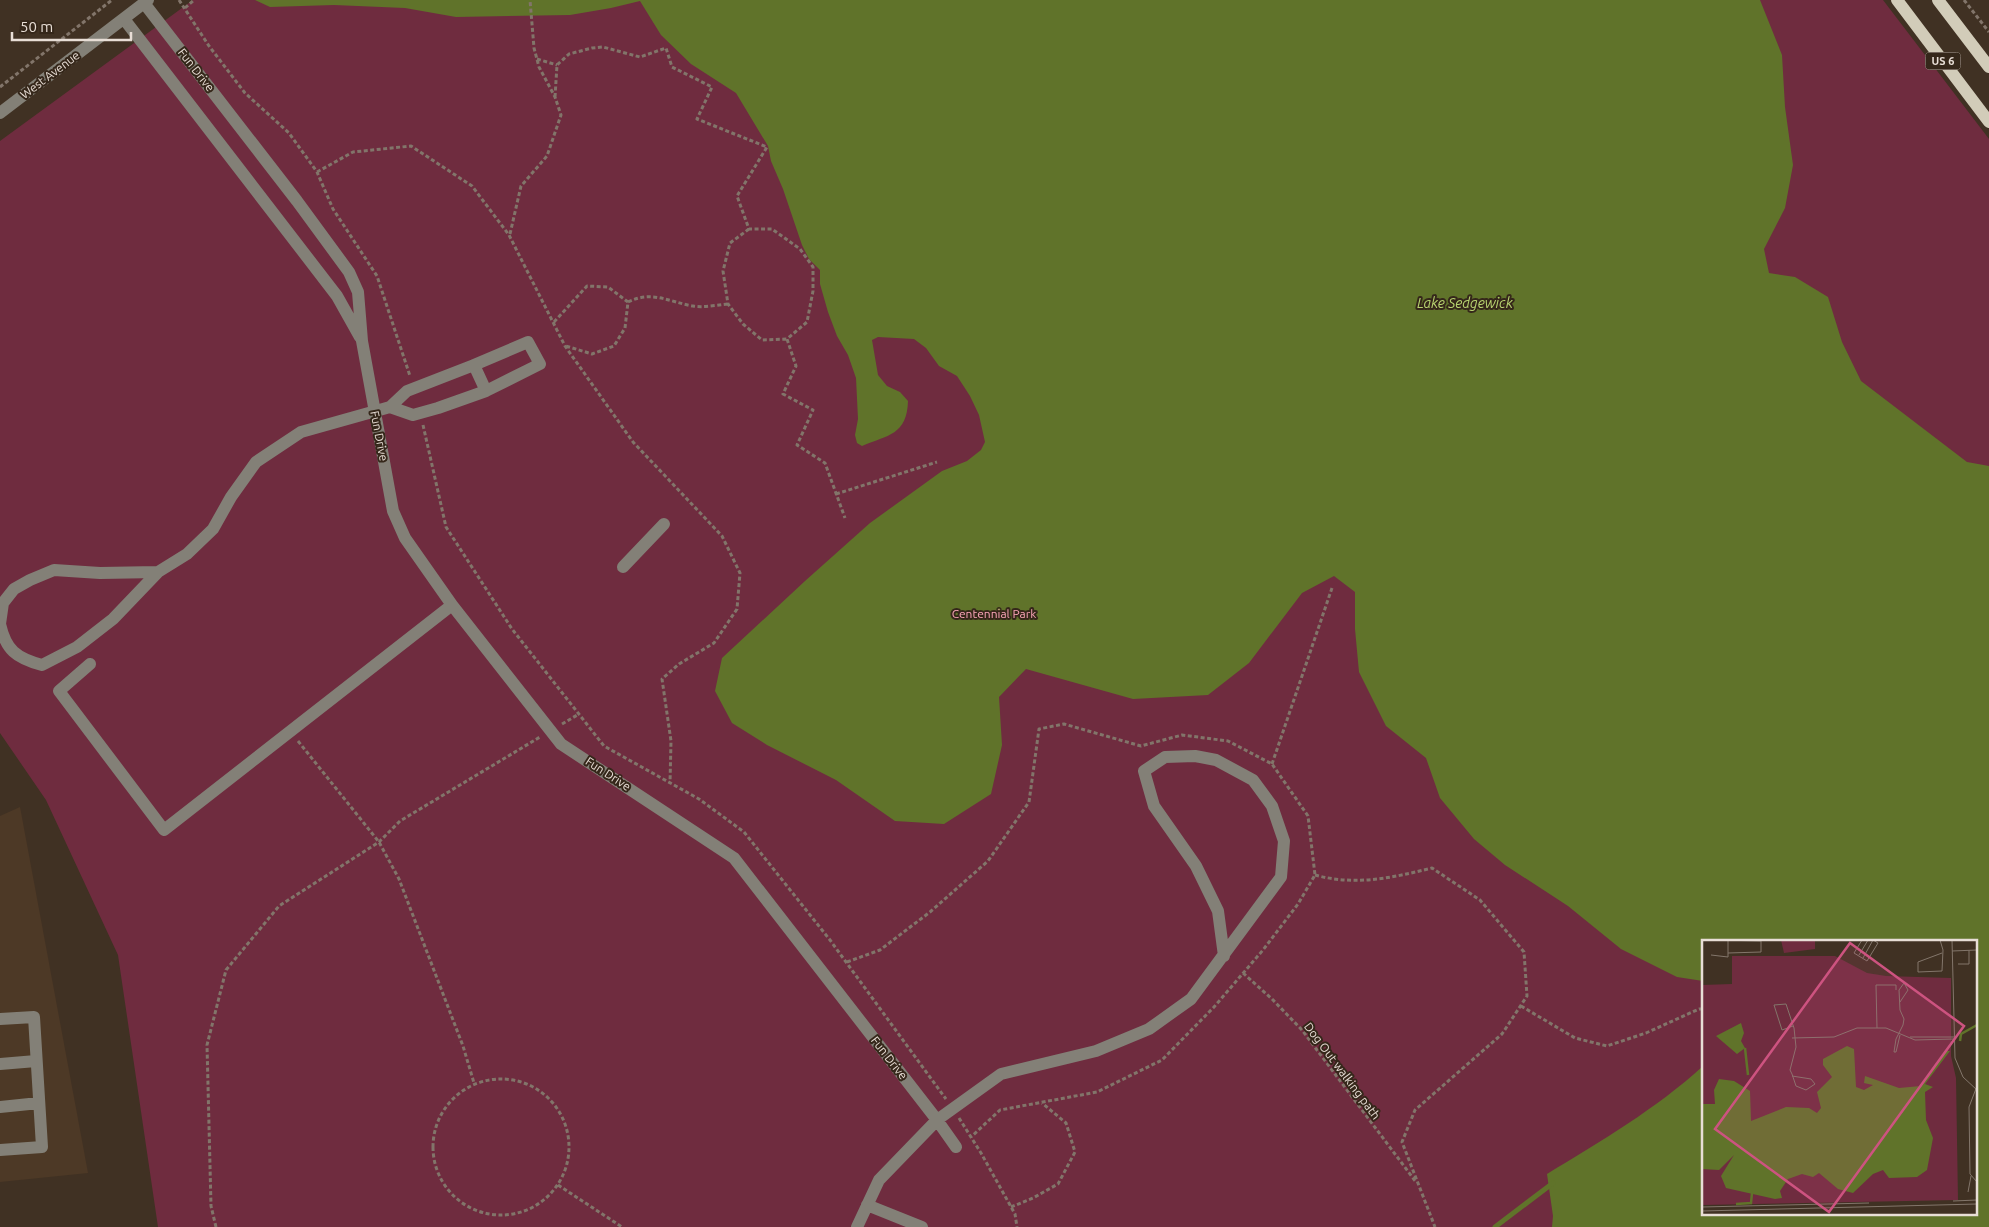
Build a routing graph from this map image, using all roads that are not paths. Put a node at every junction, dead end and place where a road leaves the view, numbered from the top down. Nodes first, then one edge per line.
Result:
1 (1897, 0) edge
2 (1938, 0) edge
3 (146, 2) edge
4 (124, 19) junction
5 (1989, 67) edge
6 (1985, 109) edge
7 (0, 113) edge
8 (1989, 122) edge
9 (362, 341) junction
10 (474, 365) junction
11 (486, 390) junction
12 (390, 407) junction
13 (374, 412) junction
14 (664, 524) dead end
15 (623, 567) dead end
16 (158, 572) junction
17 (452, 604) junction
18 (0, 624) edge
19 (90, 664) dead end
20 (1224, 956) junction
21 (0, 1019) edge
22 (36, 1061) junction
23 (0, 1064) edge
24 (39, 1103) junction
25 (0, 1107) edge
26 (937, 1120) junction
27 (956, 1147) dead end
28 (0, 1150) edge
29 (867, 1205) junction
30 (857, 1227) edge
31 (922, 1227) edge

1 - 6 main road, US 6
2 - 5 main road, US 6
3 - 4 street, West Avenue
3 - 9 street, Fun Drive
4 - 7 street, West Avenue
4 - 9 street, Fun Drive
6 - 8 main road, US 6
9 - 13 street, Fun Drive
10 - 11 street
10 - 11 street
10 - 12 street
11 - 12 street
12 - 13 street
13 - 16 street
13 - 17 street, Fun Drive
14 - 15 street
16 - 18 street
16 - 18 street
17 - 19 street
17 - 26 street, Fun Drive
20 - 20 street
20 - 26 street
21 - 22 street
22 - 23 street
22 - 24 street
24 - 25 street
24 - 28 street
26 - 27 street, Fun Drive
26 - 29 street
29 - 30 street
29 - 31 street

